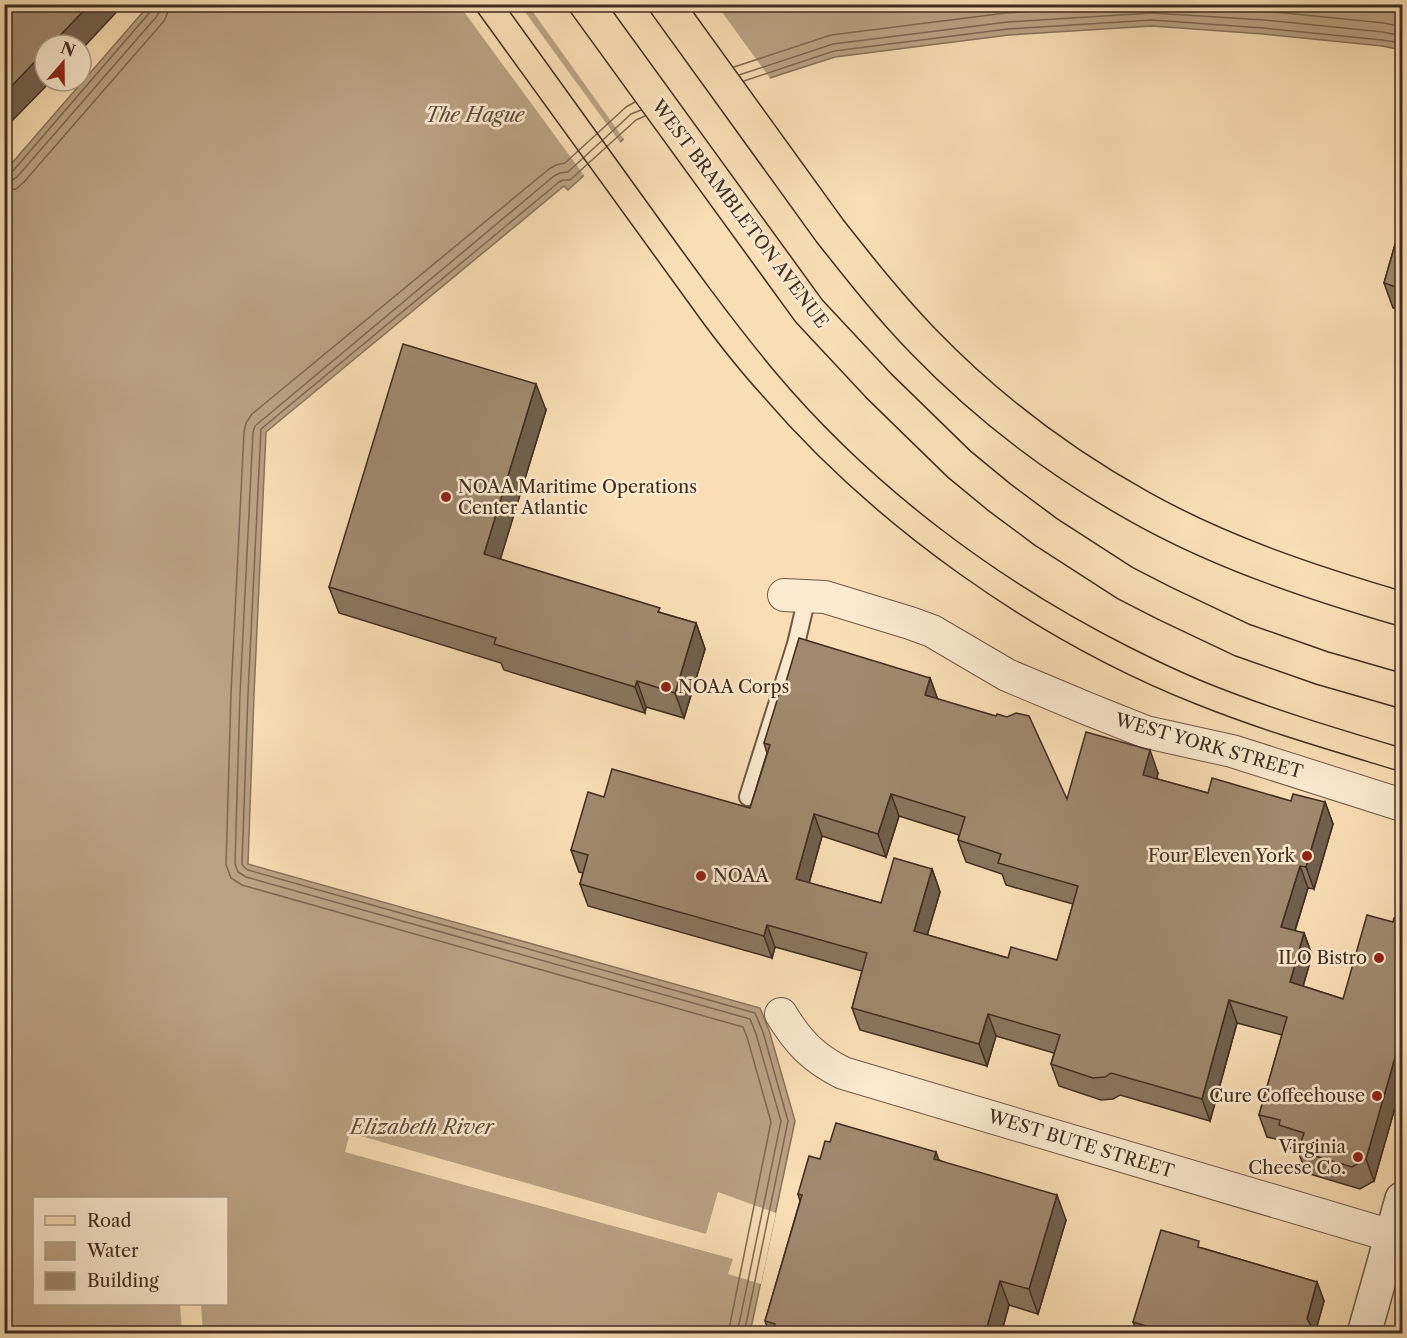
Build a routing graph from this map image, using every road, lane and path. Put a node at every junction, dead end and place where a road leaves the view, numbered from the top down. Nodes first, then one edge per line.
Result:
1 (586, 4) edge
2 (666, 4) edge
3 (796, 596) joint
4 (1402, 609) edge
5 (1402, 691) edge
6 (748, 796) dead end
7 (1402, 805) edge
8 (781, 1014) dead end
9 (1402, 1199) edge
10 (1397, 1238) edge
11 (1364, 1334) edge

1 - 5 main road, WEST BRAMBLETON AVENUE
2 - 4 main road
3 - 6 lane
3 - 7 street, WEST YORK STREET
8 - 10 street, WEST BUTE STREET
9 - 10 street
10 - 11 street

